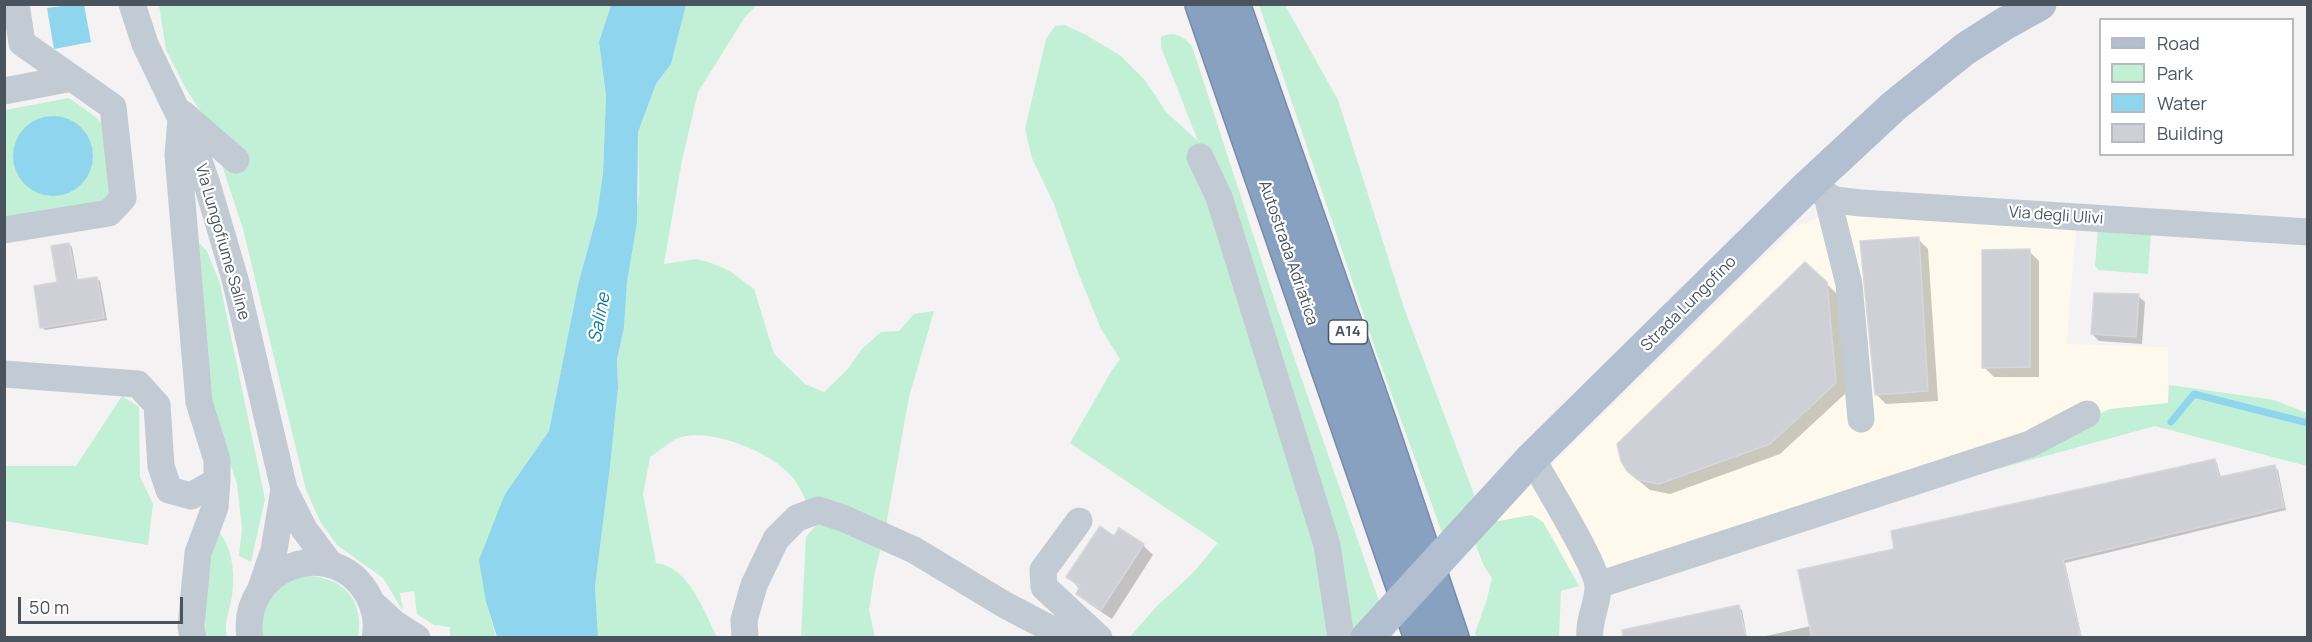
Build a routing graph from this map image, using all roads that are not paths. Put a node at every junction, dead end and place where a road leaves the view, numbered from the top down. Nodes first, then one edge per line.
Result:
1 (16, 4) edge
2 (132, 4) edge
3 (1202, 4) edge
4 (2040, 4) edge
5 (1229, 24) edge
6 (72, 78) junction
7 (4, 91) edge
8 (178, 113) junction
9 (1200, 157) dead end
10 (236, 160) dead end
11 (1818, 191) junction
12 (4, 230) edge
13 (2307, 232) edge
14 (4, 374) edge
15 (2087, 414) dead end
16 (1861, 419) dead end
17 (1532, 458) junction
18 (217, 481) junction
19 (284, 489) junction
20 (1079, 521) dead end
21 (331, 565) junction
22 (1598, 585) junction
23 (261, 588) junction
24 (372, 603) junction
25 (1334, 631) edge
26 (193, 638) edge
27 (250, 638) edge
28 (375, 638) edge
29 (417, 638) edge
30 (745, 638) edge
31 (1068, 638) edge
32 (1099, 638) edge
33 (1367, 638) edge
34 (1421, 638) edge
35 (1452, 638) edge
36 (1590, 638) edge

1 - 6 street
2 - 8 street, Via Lungofiume Saline
3 - 5 highway, Autostrada Adriatica / A14
4 - 11 main road, Strada Lungofino
5 - 34 highway, Autostrada Adriatica / A14
5 - 35 highway, Autostrada Adriatica / A14
6 - 7 street
6 - 12 street
8 - 10 street
8 - 18 street
8 - 19 street, Via Lungofiume Saline
9 - 25 street
11 - 13 street, Via degli Ulivi
11 - 16 street
11 - 17 main road, Strada Lungofino
14 - 18 street
15 - 22 street
17 - 22 street
17 - 33 main road, Strada Lungofino, bridge
18 - 26 street
19 - 21 street, Via Lungofiume Saline
19 - 23 street, Via Lungofiume Saline
20 - 32 street
21 - 23 street
21 - 24 street
22 - 36 street
23 - 27 street, Via Lungofiume Saline
24 - 28 street
24 - 29 street
30 - 31 street

